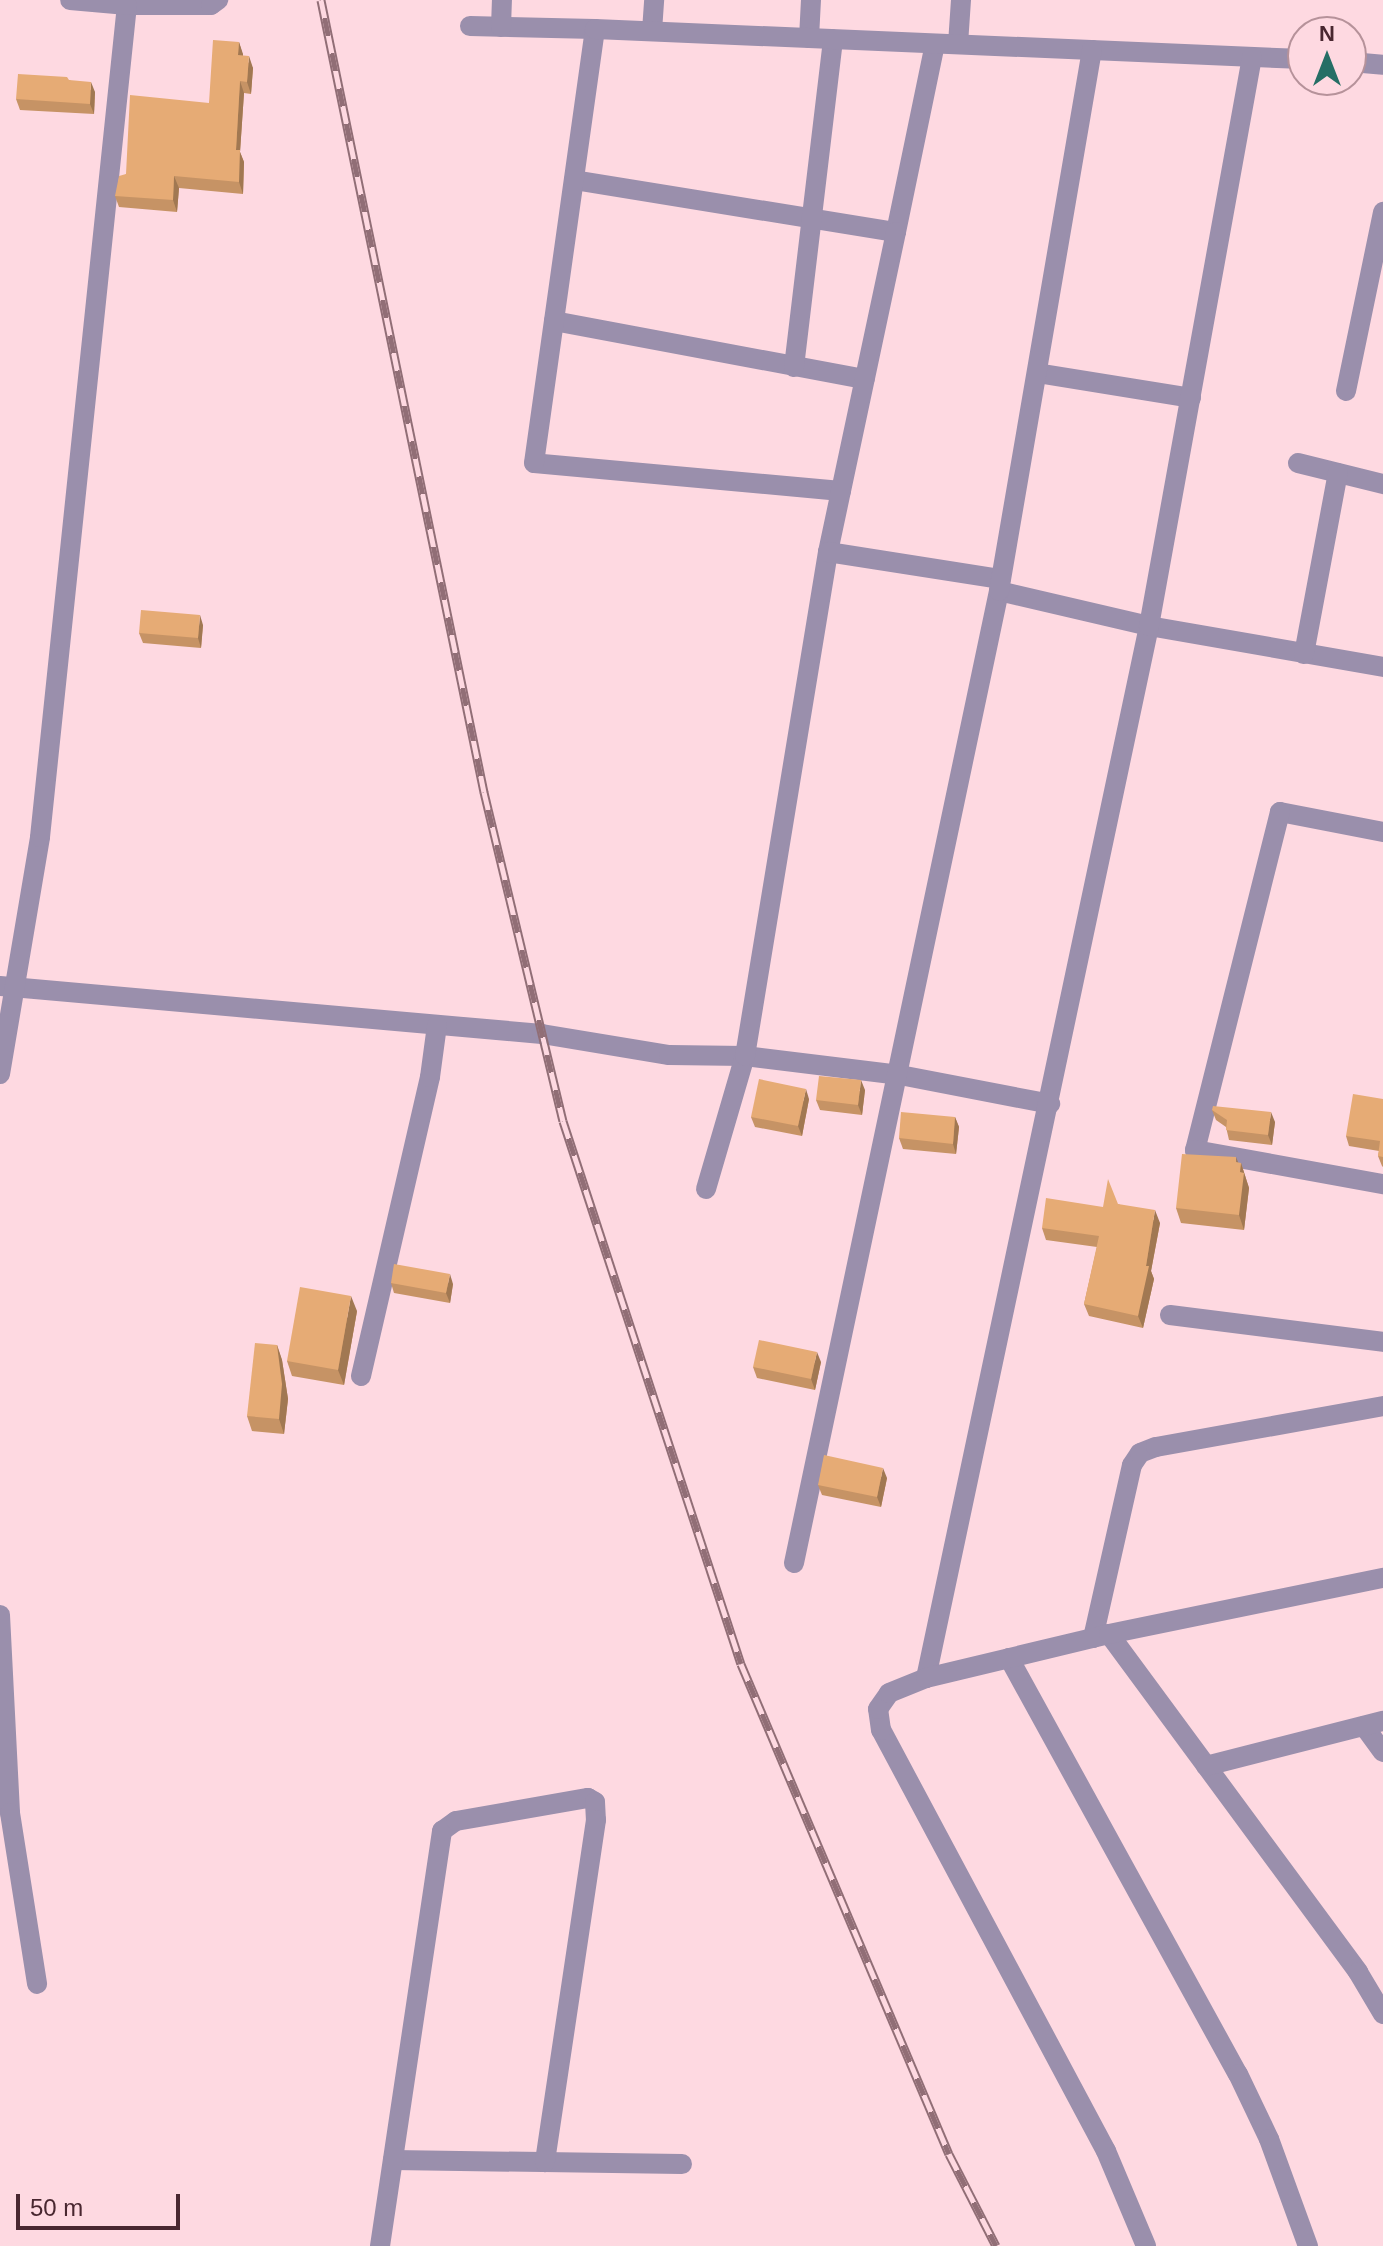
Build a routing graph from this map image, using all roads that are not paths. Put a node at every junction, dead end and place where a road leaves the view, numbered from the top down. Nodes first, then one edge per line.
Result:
1 (70, 0) edge
2 (218, 0) edge
3 (502, 0) edge
4 (654, 0) edge
5 (811, 0) edge
6 (961, 0) edge
7 (127, 5) junction
8 (470, 26) dead end
9 (501, 27) junction
10 (595, 29) junction
11 (652, 31) junction
12 (809, 38) junction
13 (833, 39) junction
14 (935, 44) junction
15 (958, 44) junction
16 (1092, 50) junction
17 (1252, 57) junction
18 (1287, 58) edge
19 (574, 180) junction
20 (812, 221) junction
21 (1382, 221) edge
22 (896, 232) junction
23 (554, 321) junction
24 (794, 367) junction
25 (1037, 373) junction
26 (865, 379) junction
27 (1346, 391) dead end
28 (1191, 398) junction
29 (1298, 463) dead end
30 (1338, 473) junction
31 (1383, 484) edge
32 (841, 491) junction
33 (828, 552) junction
34 (1000, 585) junction
35 (1149, 626) junction
36 (1304, 654) junction
37 (1383, 667) edge
38 (1383, 832) edge
39 (7, 987) edge
40 (437, 1025) junction
41 (745, 1056) junction
42 (0, 1074) edge
43 (900, 1075) junction
44 (1050, 1104) junction
45 (1383, 1184) edge
46 (706, 1189) dead end
47 (1170, 1315) dead end
48 (1383, 1342) edge
49 (361, 1376) dead end
50 (1383, 1406) edge
51 (794, 1563) dead end
52 (1383, 1578) edge
53 (0, 1615) edge
54 (1101, 1636) junction
55 (1009, 1658) junction
56 (926, 1678) junction
57 (1374, 1724) edge
58 (1383, 1752) edge
59 (1206, 1766) junction
60 (37, 1984) dead end
61 (1383, 2014) edge
62 (393, 2160) junction
63 (545, 2162) junction
64 (682, 2164) dead end
65 (380, 2246) edge
66 (1146, 2246) edge
67 (1308, 2246) edge

1 - 7 street
2 - 7 street
3 - 9 street
4 - 11 street
5 - 12 street
6 - 15 street
7 - 39 street
8 - 9 street
9 - 10 street
10 - 11 street
10 - 19 street
11 - 12 street
12 - 13 street
13 - 14 street
13 - 20 street
14 - 15 street
14 - 22 street
15 - 16 street
16 - 17 street
16 - 25 street
17 - 18 street
17 - 28 street
19 - 20 street
19 - 23 street
20 - 22 street
20 - 24 street
21 - 27 street
22 - 26 street
23 - 24 street
23 - 32 street
24 - 26 street
25 - 28 street
25 - 34 street
26 - 32 street
28 - 35 street
29 - 30 street
30 - 31 street
30 - 36 street
32 - 33 street
33 - 34 street
33 - 41 street
34 - 35 street
34 - 43 street
35 - 36 street
35 - 44 street
36 - 37 street
38 - 45 street
39 - 40 street
39 - 42 street
40 - 41 street
40 - 49 street
41 - 43 street
41 - 46 street
43 - 44 street
43 - 51 street
44 - 56 street
47 - 48 street
50 - 54 street
52 - 54 street
53 - 60 street
54 - 55 street
54 - 59 street
55 - 56 street
55 - 67 street
56 - 66 street
57 - 58 street
57 - 59 street
59 - 61 street
62 - 63 street
62 - 63 street
62 - 65 street
63 - 64 street

